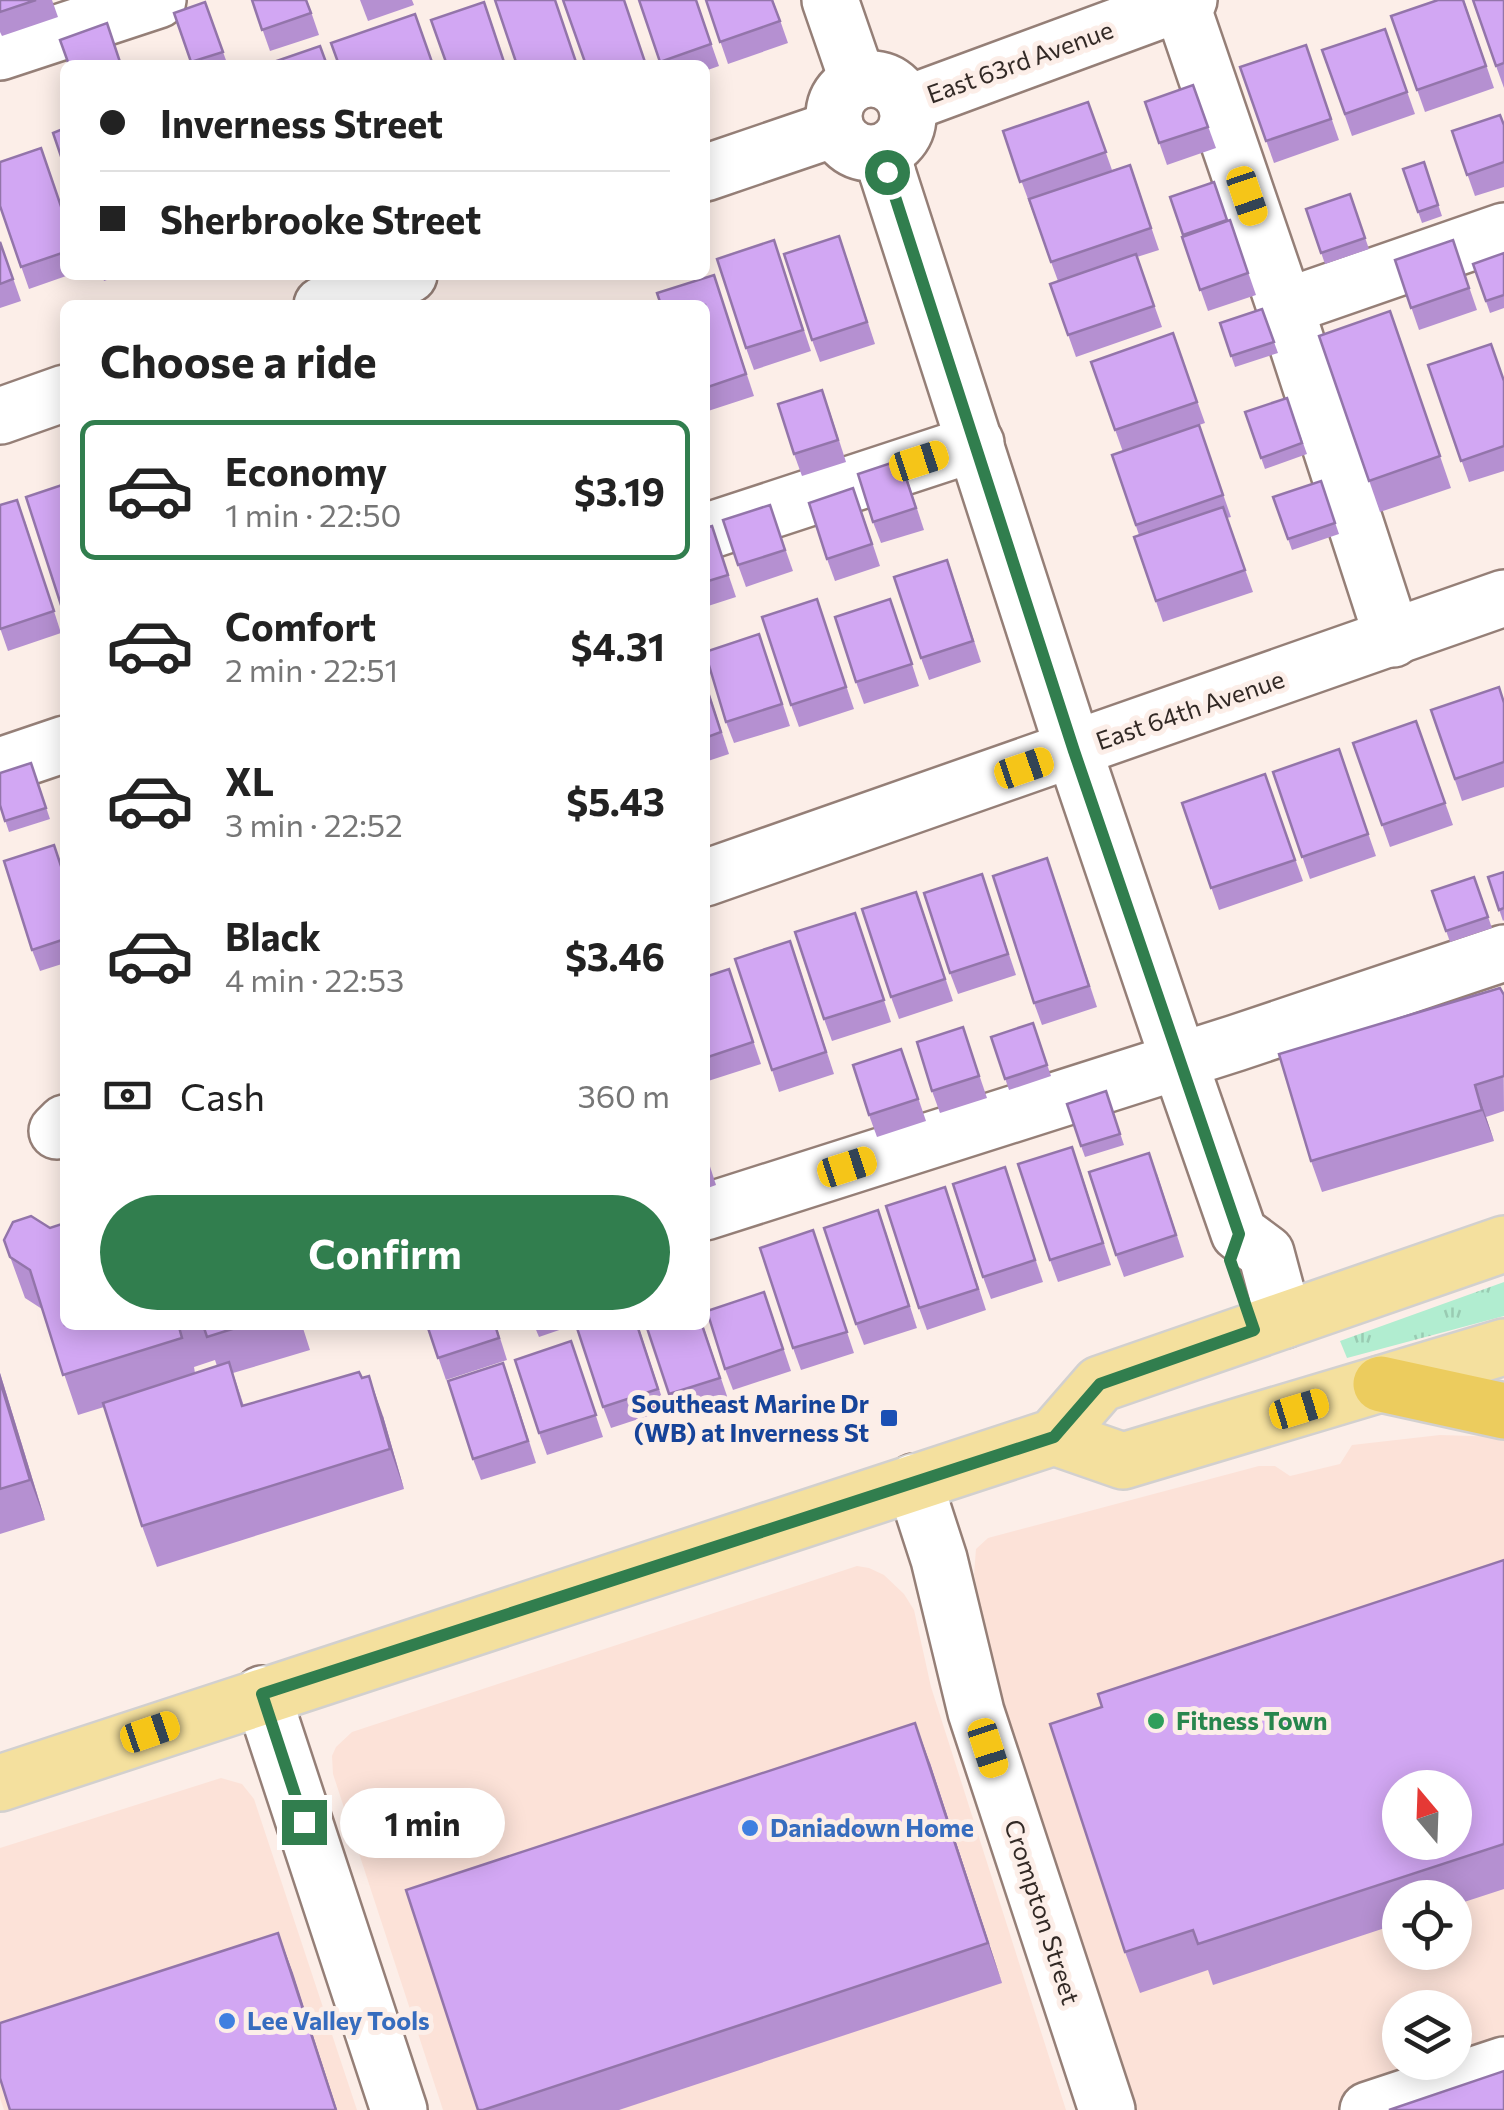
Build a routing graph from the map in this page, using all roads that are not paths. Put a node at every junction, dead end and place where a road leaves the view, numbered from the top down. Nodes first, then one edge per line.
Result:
1 (158, 0) edge
2 (830, 0) edge
3 (1185, 1) edge
4 (0, 52) edge
5 (858, 121) junction
6 (710, 171) edge
7 (1504, 231) edge
8 (394, 280) edge
9 (336, 300) edge
10 (1285, 307) junction
11 (60, 396) edge
12 (0, 416) edge
13 (976, 443) junction
14 (710, 530) edge
15 (1504, 598) edge
16 (1393, 639) junction
17 (60, 746) edge
18 (1074, 751) junction
19 (0, 766) edge
20 (710, 876) edge
21 (1504, 953) edge
22 (1179, 1061) junction
23 (710, 1210) edge
24 (1504, 1244) edge
25 (1269, 1325) junction
26 (1504, 1348) edge
27 (1381, 1384) junction
28 (1504, 1411) edge
29 (1054, 1437) junction
30 (914, 1482) junction
31 (262, 1694) junction
32 (0, 1782) edge
33 (1504, 2065) edge
34 (400, 2110) edge
35 (1106, 2110) edge
36 (1368, 2110) edge

1 - 4 street
2 - 5 street
3 - 5 street, East 63rd Avenue
3 - 10 street
5 - 6 street
5 - 13 street
7 - 10 street
8 - 9 street
10 - 16 street
11 - 12 street
13 - 14 street
13 - 18 street
15 - 16 street, East 64th Avenue
16 - 18 street, East 64th Avenue
17 - 19 street
18 - 20 street, East 64th Avenue
18 - 22 street
21 - 22 street
22 - 23 street
22 - 25 street
24 - 25 main road
25 - 29 main road
26 - 27 main road
27 - 28 highway
27 - 29 main road
29 - 30 main road
30 - 31 main road
30 - 35 street, Crompton Street
31 - 32 main road
31 - 34 street
33 - 36 street

